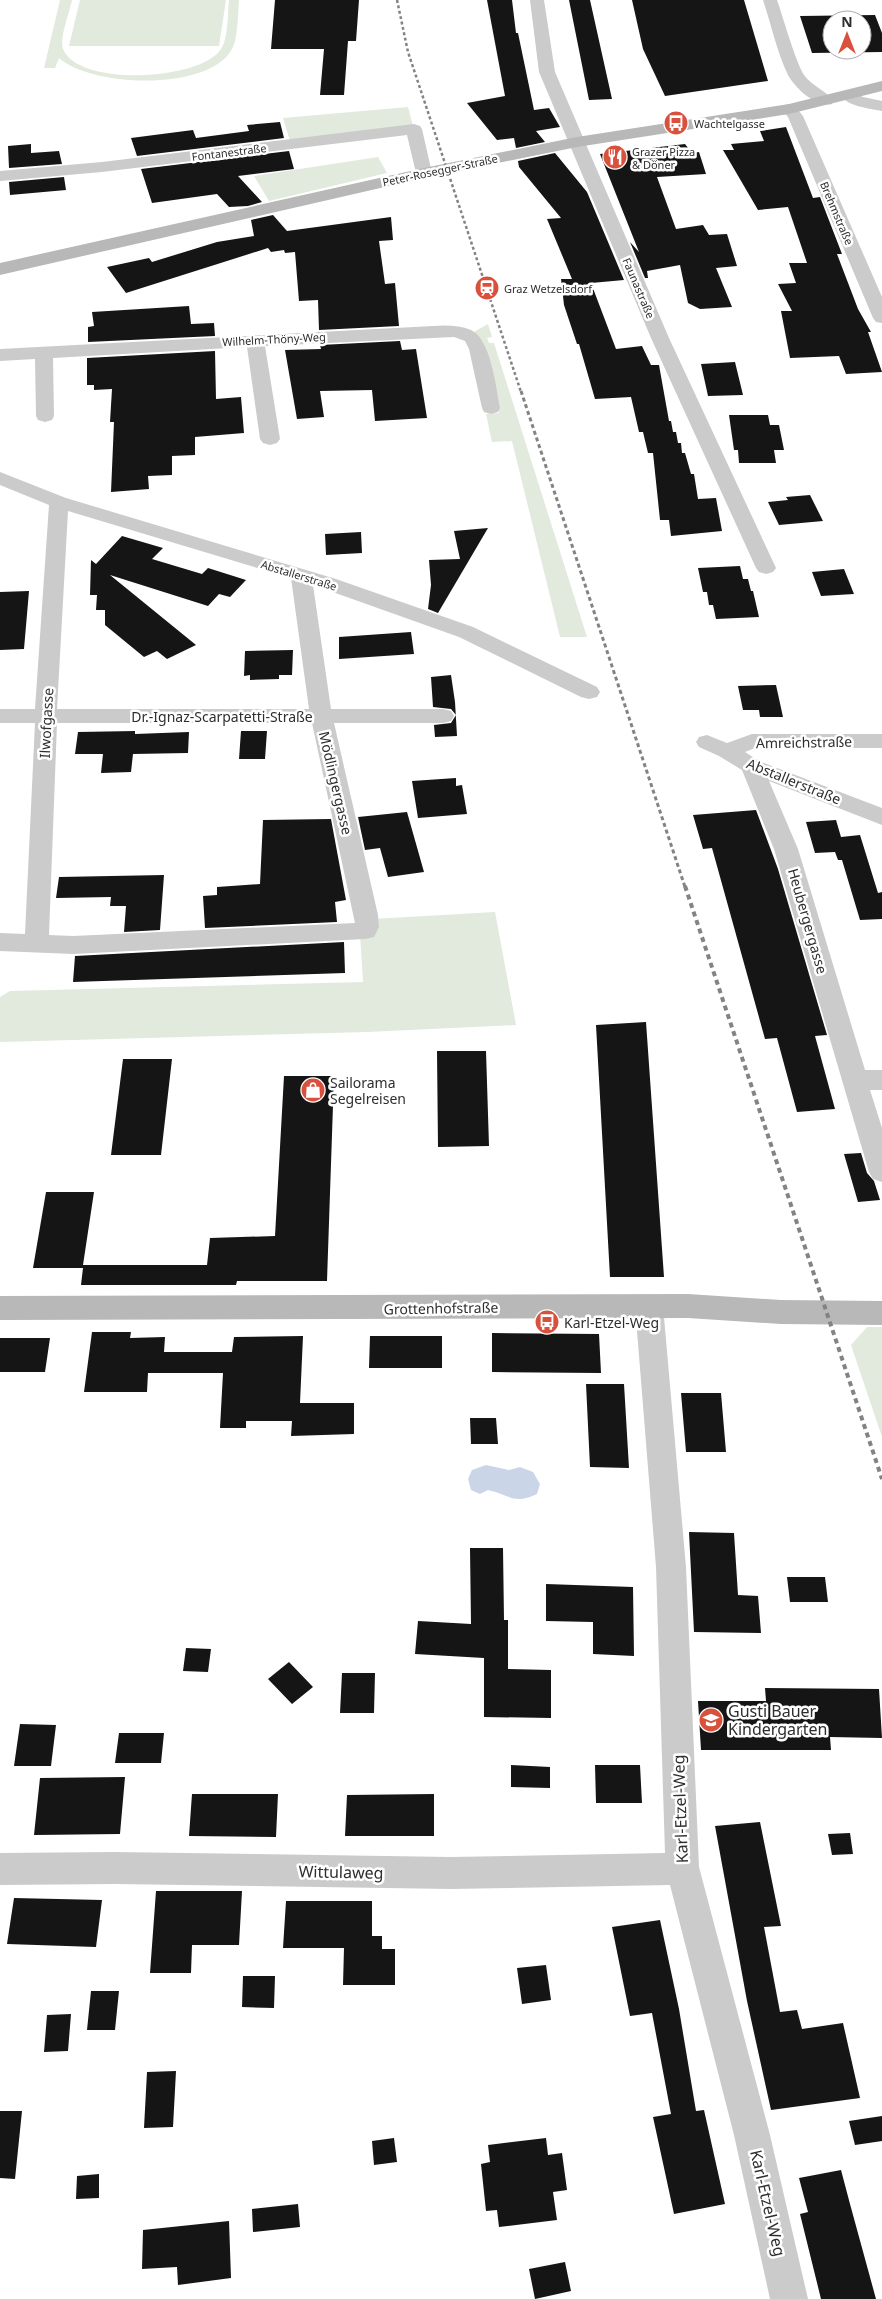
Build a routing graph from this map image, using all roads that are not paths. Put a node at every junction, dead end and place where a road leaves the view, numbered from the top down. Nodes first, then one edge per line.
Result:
1 (537, 0) edge
2 (770, 0) edge
3 (882, 86) edge
4 (848, 95) junction
5 (826, 101) junction
6 (882, 106) edge
7 (789, 109) junction
8 (577, 142) junction
9 (424, 173) junction
10 (0, 176) edge
11 (0, 269) edge
12 (882, 318) edge
13 (255, 340) junction
14 (44, 352) junction
15 (0, 355) edge
16 (491, 408) dead end
17 (46, 416) dead end
18 (270, 439) dead end
19 (0, 478) edge
20 (59, 502) junction
21 (766, 568) dead end
22 (301, 575) junction
23 (589, 692) dead end
24 (0, 716) edge
25 (46, 716) junction
26 (321, 716) junction
27 (443, 716) dead end
28 (882, 741) edge
29 (717, 747) joint
30 (751, 766) junction
31 (882, 817) edge
32 (0, 942) edge
33 (37, 944) junction
34 (854, 1080) junction
35 (882, 1080) edge
36 (882, 1172) edge
37 (649, 1306) junction
38 (0, 1308) edge
39 (882, 1313) edge
40 (682, 1867) junction
41 (0, 1870) edge
42 (789, 2299) edge

1 - 8 street, Faunastraße
2 - 5 street
3 - 4 main road, Peter-Rosegger-Straße
4 - 5 main road, Peter-Rosegger-Straße
4 - 6 street
5 - 7 main road, Peter-Rosegger-Straße
7 - 8 main road, Peter-Rosegger-Straße
7 - 12 street, Brehmstraße
8 - 9 main road, Peter-Rosegger-Straße
8 - 21 street, Faunastraße
9 - 10 street, Fontanestraße
9 - 11 main road, Peter-Rosegger-Straße
13 - 14 street, Wilhelm-Thöny-Weg
13 - 16 street, Wilhelm-Thöny-Weg
13 - 18 street
14 - 15 street, Wilhelm-Thöny-Weg
14 - 17 street
19 - 20 street, Abstallerstraße
20 - 22 street, Abstallerstraße
20 - 25 street, Ilwofgasse
22 - 23 street, Abstallerstraße
22 - 26 street, Mödlingergasse
24 - 25 street, Dr.-Ignaz-Scarpatetti-Straße
25 - 26 street, Dr.-Ignaz-Scarpatetti-Straße
25 - 33 street, Ilwofgasse
26 - 27 street, Dr.-Ignaz-Scarpatetti-Straße
26 - 33 street, Mödlingergasse
28 - 29 street, Amreichstraße
29 - 30 street, Abstallerstraße
30 - 31 street, Abstallerstraße
30 - 34 street, Heubergergasse
32 - 33 street
34 - 35 street
34 - 36 street, Heubergergasse
37 - 38 main road, Grottenhofstraße
37 - 39 main road, Grottenhofstraße
37 - 40 street, Karl-Etzel-Weg
40 - 41 street, Wittulaweg
40 - 42 street, Karl-Etzel-Weg

